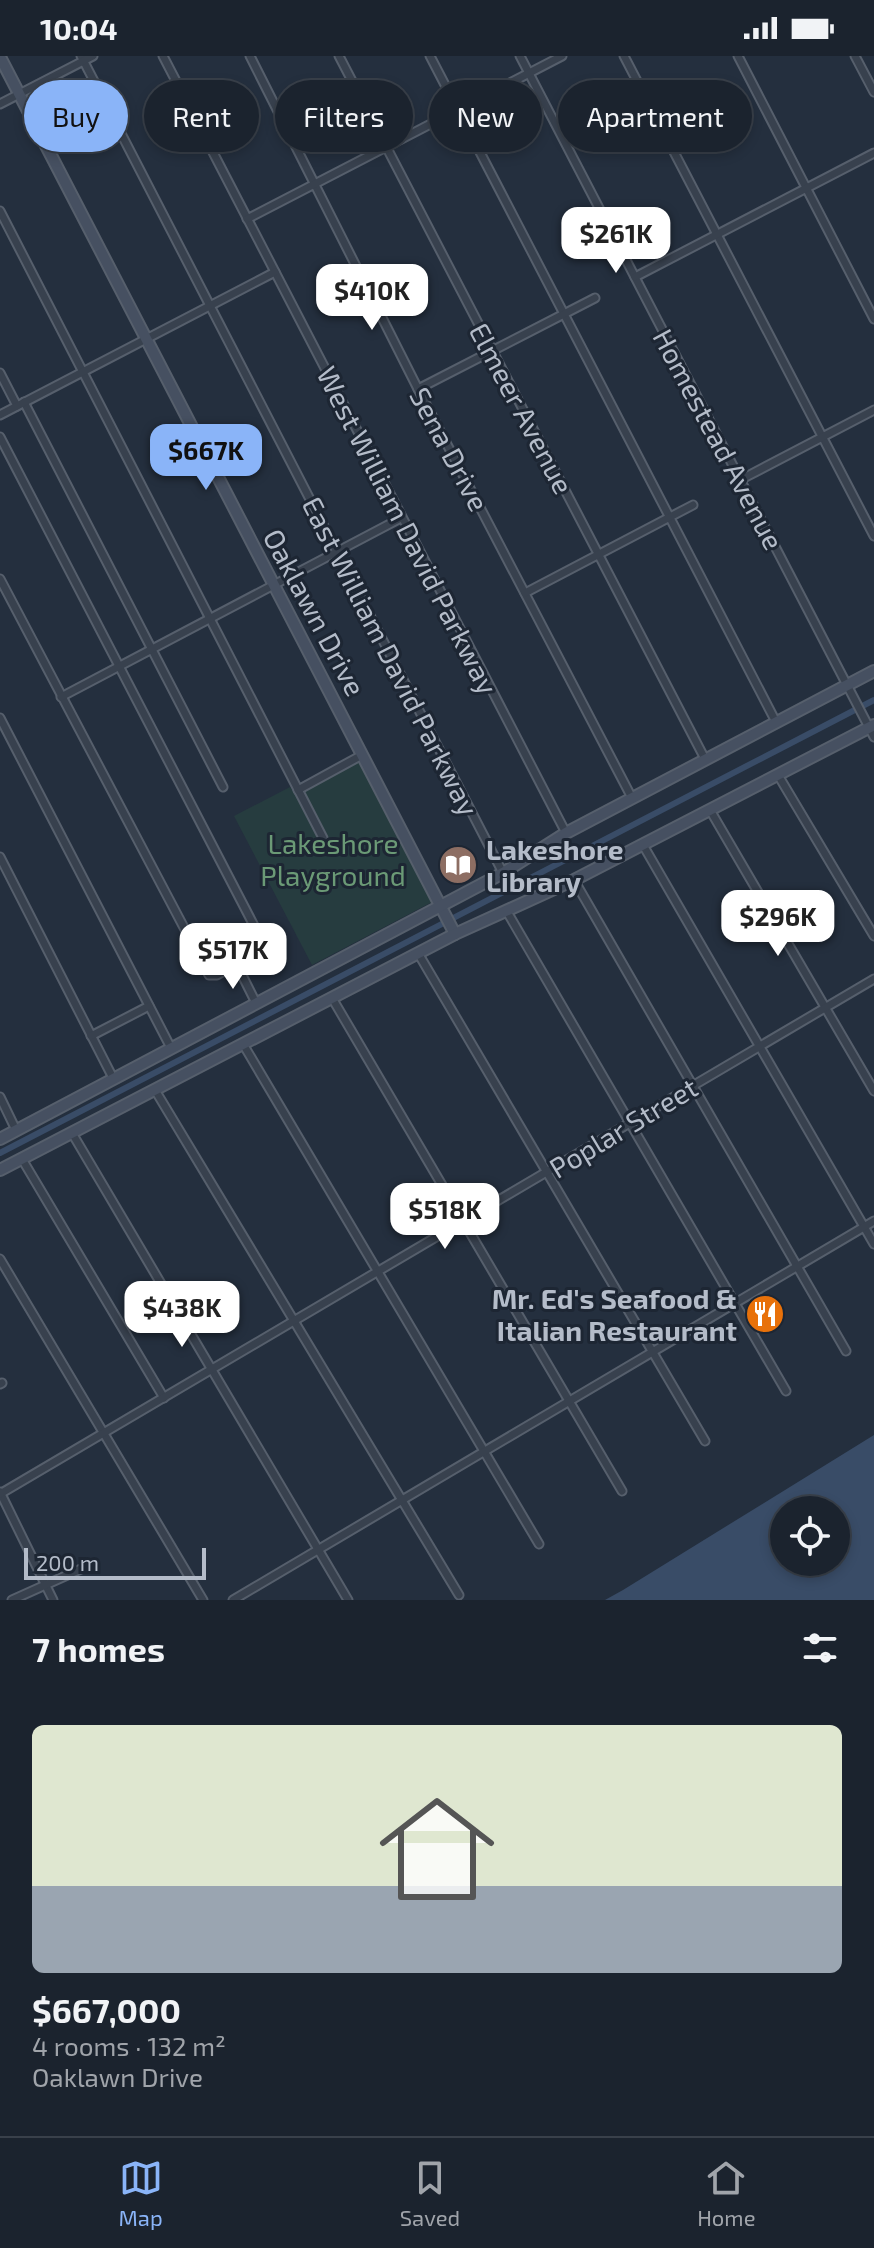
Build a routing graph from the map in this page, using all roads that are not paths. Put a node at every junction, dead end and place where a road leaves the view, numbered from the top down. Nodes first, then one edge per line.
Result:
1 (93, 56) edge
2 (163, 56) edge
3 (250, 56) edge
4 (339, 56) edge
5 (430, 56) edge
6 (520, 56) edge
7 (562, 56) edge
8 (624, 56) edge
9 (738, 56) edge
10 (855, 56) edge
11 (0, 57) edge
12 (82, 58) edge
13 (528, 73) junction
14 (351, 80) edge
15 (442, 80) edge
16 (515, 80) edge
17 (874, 92) edge
18 (19, 94) junction
19 (0, 104) edge
20 (376, 152) edge
21 (389, 152) edge
22 (480, 152) edge
23 (874, 153) edge
24 (316, 183) junction
25 (807, 188) junction
26 (0, 211) edge
27 (247, 219) junction
28 (717, 234) junction
29 (275, 272) junction
30 (635, 277) junction
31 (595, 298) dead end
32 (210, 306) junction
33 (564, 313) junction
34 (874, 319) edge
35 (146, 339) junction
36 (492, 350) junction
37 (83, 372) junction
38 (0, 373) edge
39 (418, 389) junction
40 (21, 404) junction
41 (874, 410) edge
42 (0, 415) edge
43 (0, 437) edge
44 (821, 437) junction
45 (740, 480) junction
46 (693, 505) dead end
47 (668, 517) junction
48 (401, 518) junction
49 (874, 536) edge
50 (337, 552) junction
51 (598, 554) junction
52 (0, 579) edge
53 (274, 585) junction
54 (525, 593) junction
55 (211, 619) junction
56 (153, 649) junction
57 (119, 667) junction
58 (874, 671) edge
59 (847, 685) junction
60 (61, 697) junction
61 (0, 718) edge
62 (776, 722) junction
63 (872, 730) edge
64 (362, 755) junction
65 (705, 759) junction
66 (778, 775) junction
67 (223, 787) dead end
68 (300, 793) junction
69 (632, 798) junction
70 (710, 810) junction
71 (566, 833) junction
72 (323, 838) dead end
73 (643, 845) junction
74 (0, 857) edge
75 (503, 873) junction
76 (574, 880) junction
77 (442, 909) junction
78 (506, 910) junction
79 (454, 931) junction
80 (874, 936) edge
81 (418, 953) junction
82 (237, 965) junction
83 (874, 979) edge
84 (332, 998) junction
85 (256, 1003) junction
86 (149, 1006) junction
87 (825, 1008) junction
88 (91, 1036) junction
89 (243, 1044) junction
90 (760, 1046) junction
91 (171, 1048) junction
92 (113, 1078) junction
93 (693, 1085) junction
94 (155, 1090) junction
95 (874, 1091) edge
96 (0, 1097) edge
97 (630, 1123) junction
98 (16, 1130) junction
99 (72, 1133) junction
100 (0, 1139) edge
101 (22, 1159) junction
102 (0, 1170) edge
103 (545, 1174) junction
104 (874, 1221) edge
105 (462, 1223) junction
106 (864, 1227) junction
107 (874, 1244) edge
108 (0, 1259) edge
109 (799, 1265) junction
110 (379, 1273) junction
111 (734, 1304) junction
112 (295, 1322) junction
113 (846, 1351) dead end
114 (652, 1352) junction
115 (212, 1370) junction
116 (786, 1391) dead end
117 (164, 1398) junction
118 (569, 1401) junction
119 (104, 1435) junction
120 (705, 1441) dead end
121 (484, 1451) junction
122 (622, 1491) dead end
123 (0, 1493) edge
124 (402, 1500) junction
125 (539, 1544) dead end
126 (318, 1550) junction
127 (92, 1564) dead end
128 (45, 1584) junction
129 (459, 1595) dead end
130 (12, 1600) edge
131 (53, 1600) edge
132 (203, 1600) edge
133 (233, 1600) edge
134 (348, 1600) edge

1 - 12 street
2 - 27 street, West William David Parkway
3 - 24 street, Sena Drive
4 - 14 street, Elmeer Avenue
5 - 15 street
6 - 13 street, Homestead Avenue
7 - 13 street
8 - 28 street
9 - 25 street
10 - 17 street
11 - 18 main road, Oaklawn Drive
12 - 18 street
12 - 32 street, East William David Parkway
13 - 16 street
13 - 30 street, Homestead Avenue
18 - 19 street
18 - 35 main road, Oaklawn Drive
20 - 24 street
21 - 36 street, Elmeer Avenue
22 - 33 street
23 - 25 street
24 - 27 street
24 - 39 street, Sena Drive
25 - 28 street
25 - 34 street
26 - 37 street
27 - 29 street, West William David Parkway
28 - 30 street
28 - 44 street
29 - 32 street
29 - 48 street, West William David Parkway
30 - 45 street, Homestead Avenue
31 - 33 street
32 - 35 street
32 - 50 street, East William David Parkway
33 - 36 street
33 - 47 street
35 - 37 street
35 - 53 main road, Oaklawn Drive
36 - 39 street
36 - 51 street, Elmeer Avenue
37 - 40 street
37 - 55 street
38 - 40 street
39 - 54 street, Sena Drive
40 - 42 street
40 - 56 street
41 - 44 street
43 - 57 street
44 - 45 street
44 - 49 street
45 - 59 street, Homestead Avenue
46 - 47 street
47 - 51 street
47 - 62 street
48 - 50 street
48 - 71 street, West William David Parkway
50 - 53 street
50 - 75 street, East William David Parkway
51 - 54 street
51 - 65 street, Elmeer Avenue
52 - 60 street
53 - 55 street
53 - 64 main road, Oaklawn Drive
54 - 69 street, Sena Drive
55 - 56 street
55 - 68 street
56 - 57 street
56 - 67 street
57 - 60 street
57 - 82 street
58 - 59 main road
59 - 62 main road
59 - 63 street, Homestead Avenue
60 - 82 street
61 - 86 street
62 - 65 main road
63 - 66 main road
64 - 68 street
64 - 77 main road, Oaklawn Drive
65 - 69 main road
66 - 70 main road
66 - 80 street
68 - 72 street
69 - 71 main road
70 - 73 main road
70 - 87 street
71 - 75 main road
73 - 76 main road
73 - 90 street
74 - 88 street
75 - 77 main road
76 - 78 main road
76 - 93 street
77 - 79 main road, Oaklawn Drive
77 - 85 main road
78 - 79 main road
78 - 97 street
79 - 81 main road
81 - 84 main road
81 - 103 street
82 - 85 street
83 - 87 street, Poplar Street
84 - 89 main road
84 - 105 street
85 - 91 main road
86 - 88 street
86 - 91 street
87 - 90 street, Poplar Street
87 - 95 street
88 - 92 street
89 - 94 main road
89 - 110 street
90 - 93 street, Poplar Street
90 - 106 street
91 - 92 main road
92 - 98 main road
93 - 97 street, Poplar Street
93 - 109 street
94 - 99 main road
94 - 112 street
96 - 98 street
97 - 103 street, Poplar Street
97 - 111 street
98 - 100 main road
99 - 101 main road
99 - 115 street
101 - 102 main road
101 - 117 street
103 - 105 street, Poplar Street
103 - 114 street
104 - 106 street
105 - 110 street, Poplar Street
105 - 118 street
106 - 107 street
106 - 109 street
108 - 119 street
109 - 111 street
109 - 113 street
110 - 112 street, Poplar Street
110 - 121 street
111 - 114 street
111 - 116 street
112 - 115 street, Poplar Street
112 - 124 street
114 - 118 street
114 - 120 street
115 - 117 street, Poplar Street
115 - 126 street
117 - 119 street, Poplar Street
118 - 121 street
118 - 122 street
119 - 123 street, Poplar Street
119 - 132 street
121 - 124 street
121 - 125 street
123 - 128 street
124 - 126 street
124 - 129 street
126 - 133 street
126 - 134 street
127 - 128 street
128 - 130 street
128 - 131 street

